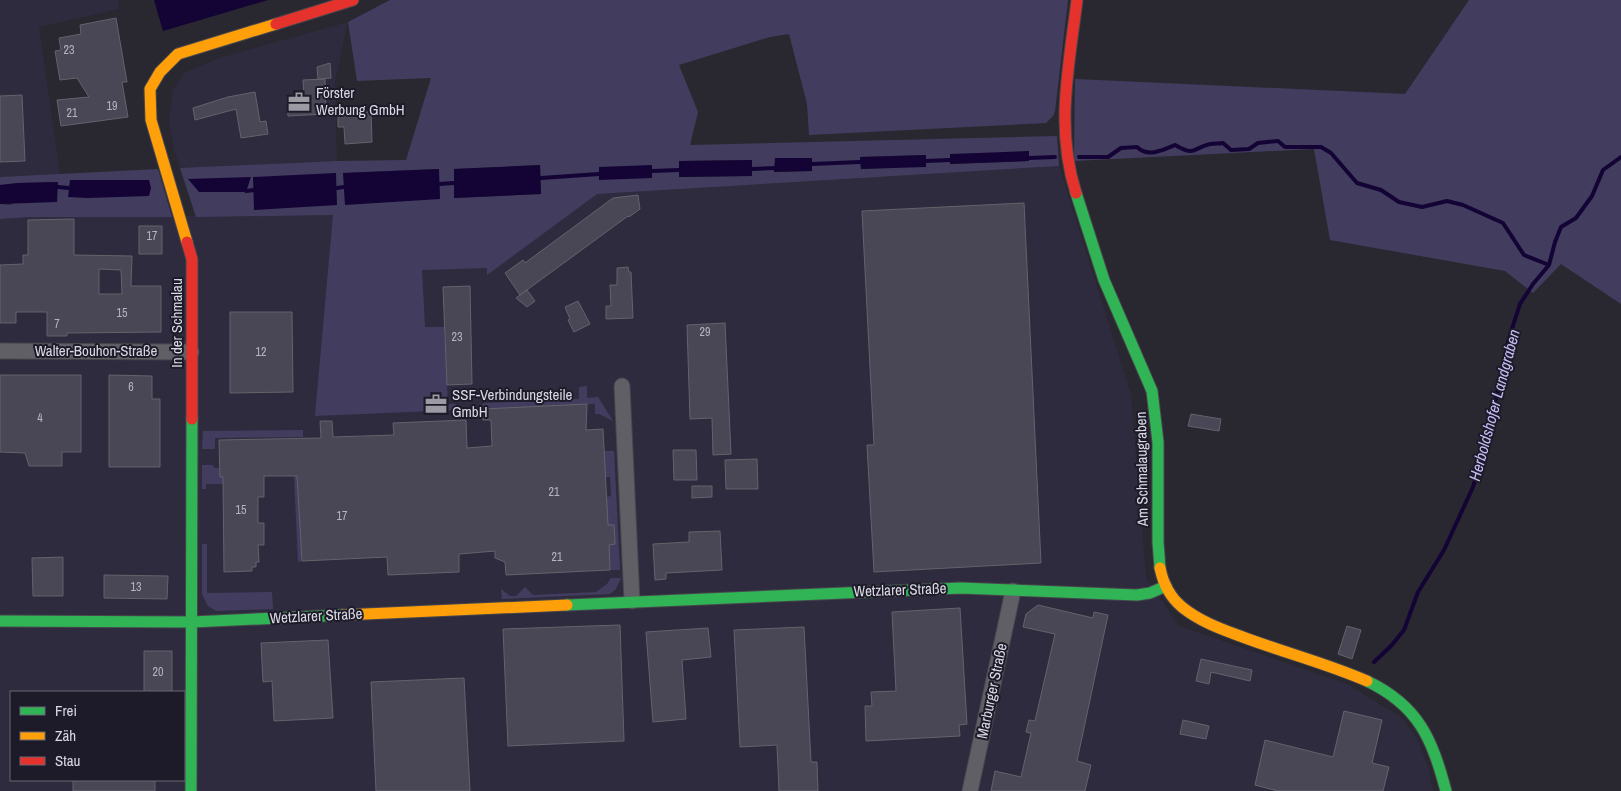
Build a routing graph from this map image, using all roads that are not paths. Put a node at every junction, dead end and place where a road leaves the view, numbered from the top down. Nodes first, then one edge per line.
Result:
1 (353, 0) edge
2 (1077, 0) edge
3 (0, 351) edge
4 (192, 352) junction
5 (622, 386) dead end
6 (1166, 586) junction
7 (1013, 591) junction
8 (632, 602) junction
9 (0, 620) edge
10 (192, 622) junction
11 (191, 791) edge
12 (970, 791) edge
13 (1446, 791) edge

1 - 4 street, In der Schmalau
2 - 6 street, Am Schmalaugraben
3 - 4 street, Walter-Bouhon-Straße
4 - 10 street, In der Schmalau
5 - 8 street
6 - 7 street, Wetzlarer Straße
6 - 13 street, Am Schmalaugraben
7 - 8 street, Wetzlarer Straße
7 - 12 street, Marburger Straße
8 - 10 street, Wetzlarer Straße
9 - 10 street, Wetzlarer Straße
10 - 11 street, In der Schmalau

